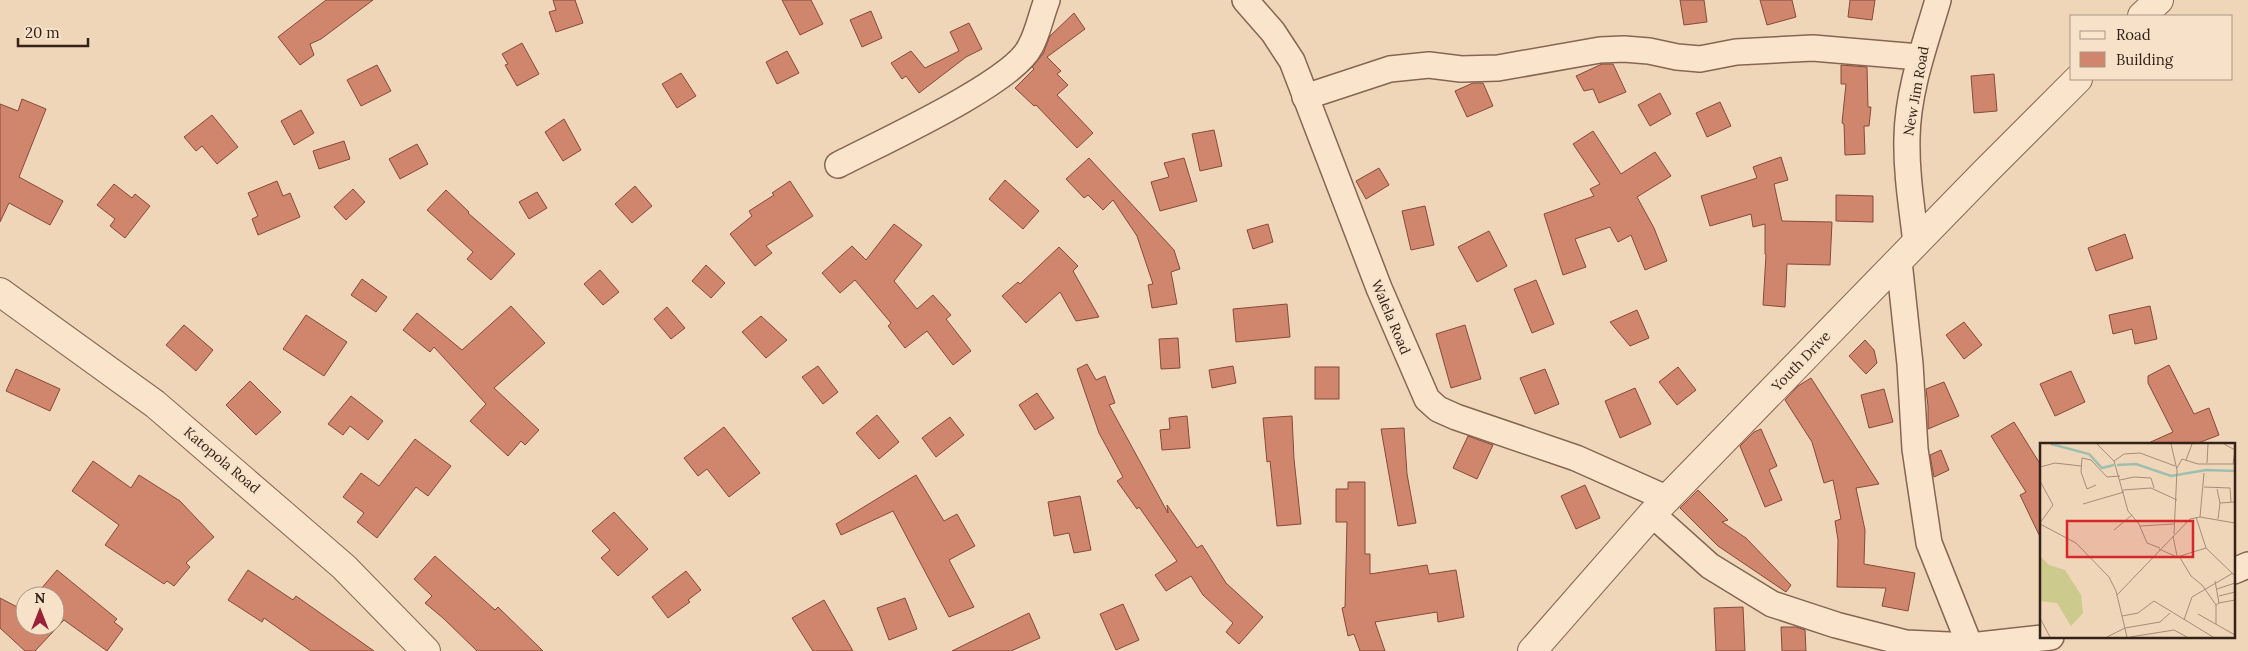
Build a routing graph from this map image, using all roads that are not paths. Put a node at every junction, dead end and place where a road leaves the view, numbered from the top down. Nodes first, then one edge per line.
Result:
1 (1047, 0) edge
2 (1246, 0) edge
3 (1938, 0) edge
4 (2159, 0) edge
5 (2143, 15) edge
6 (1919, 57) junction
7 (2077, 80) edge
8 (1306, 97) junction
9 (838, 165) dead end
10 (1907, 252) junction
11 (0, 292) edge
12 (1660, 506) junction
13 (2248, 565) edge
14 (2236, 570) edge
15 (2046, 638) edge
16 (1970, 646) junction
17 (2005, 646) edge
18 (426, 651) edge
19 (1532, 651) edge

1 - 9 street
2 - 8 street, Walela Road
3 - 6 street, New Jim Road
4 - 5 street
6 - 8 street
6 - 10 street, New Jim Road
7 - 10 street, Youth Drive
8 - 12 street, Walela Road
10 - 12 street, Youth Drive
10 - 16 street, New Jim Road
11 - 18 street, Katopola Road
12 - 16 street, Walela Road
12 - 19 street, Youth Drive
13 - 14 street
15 - 17 street, Walela Road
16 - 17 street, Walela Road

